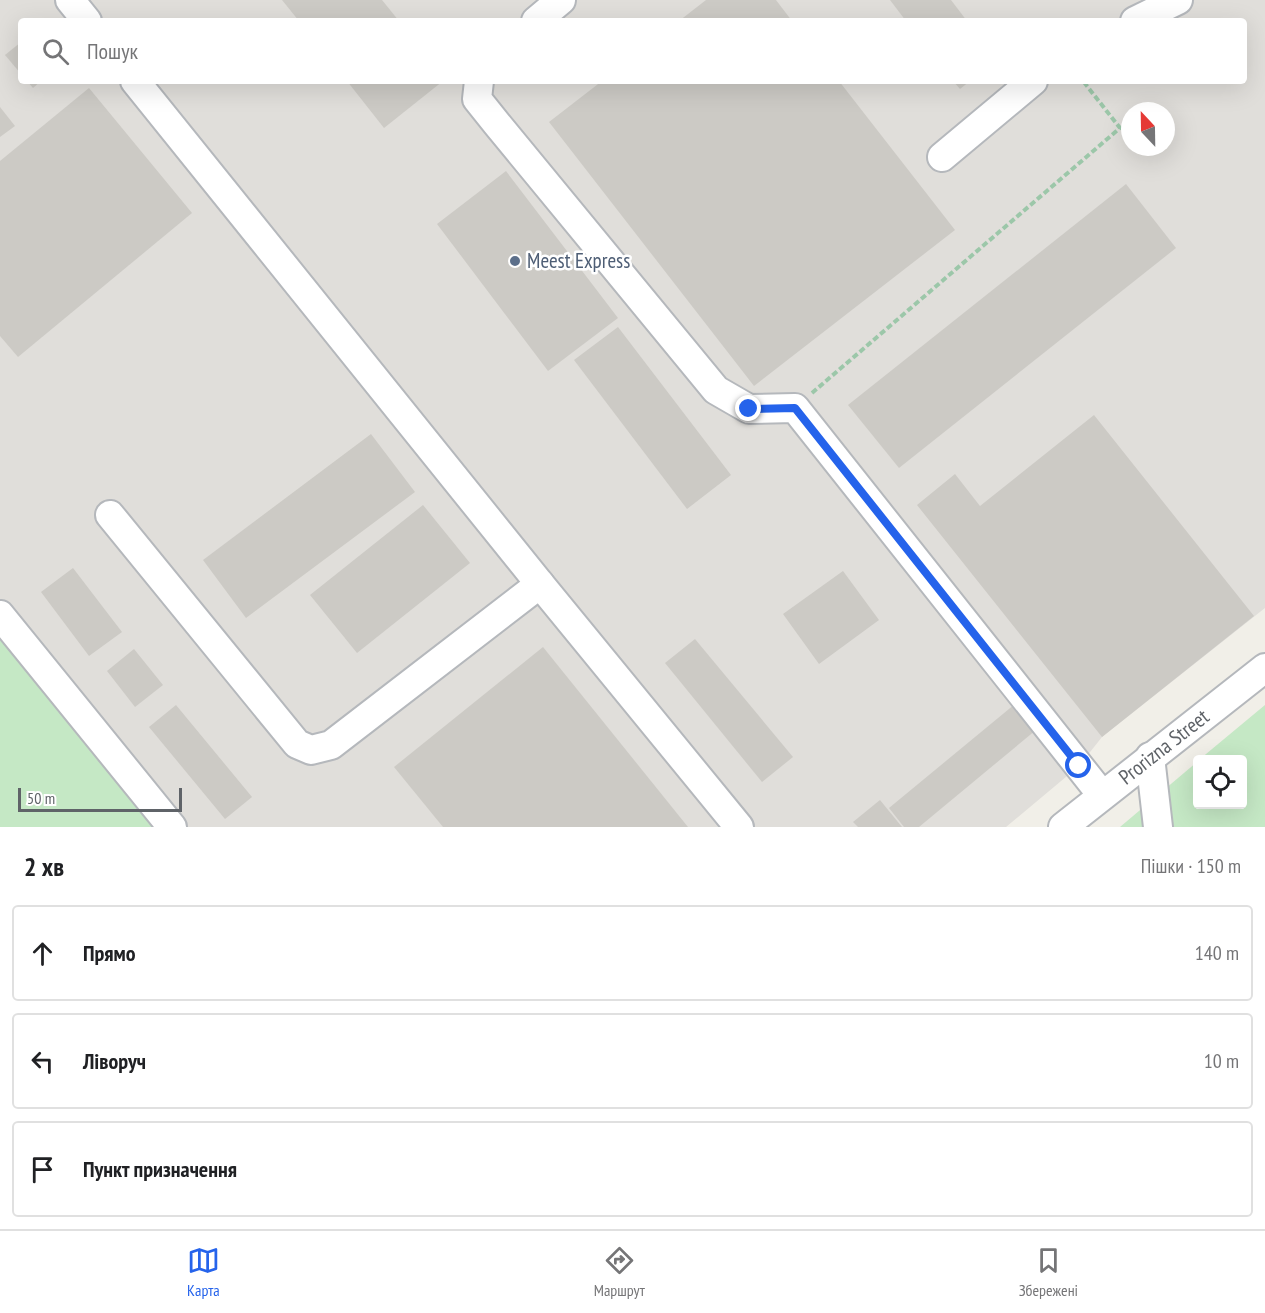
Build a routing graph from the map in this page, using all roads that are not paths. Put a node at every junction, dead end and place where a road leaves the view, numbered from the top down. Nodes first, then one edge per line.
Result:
1 (70, 0) edge
2 (561, 0) edge
3 (1178, 0) edge
4 (85, 18) edge
5 (540, 18) edge
6 (1142, 18) edge
7 (137, 84) edge
8 (479, 84) edge
9 (1029, 84) edge
10 (942, 157) dead end
11 (110, 515) dead end
12 (540, 584) junction
13 (0, 615) edge
14 (1265, 668) edge
15 (1150, 757) junction
16 (1102, 795) junction
17 (172, 827) edge
18 (739, 827) edge
19 (1063, 827) edge
20 (1158, 827) edge

1 - 4 street
2 - 5 street
3 - 6 street
7 - 12 street
8 - 16 street
9 - 10 street
11 - 12 street
12 - 18 street
13 - 17 street
14 - 15 street, Prorizna Street
15 - 16 street, Prorizna Street
15 - 20 street
16 - 19 street, Prorizna Street

